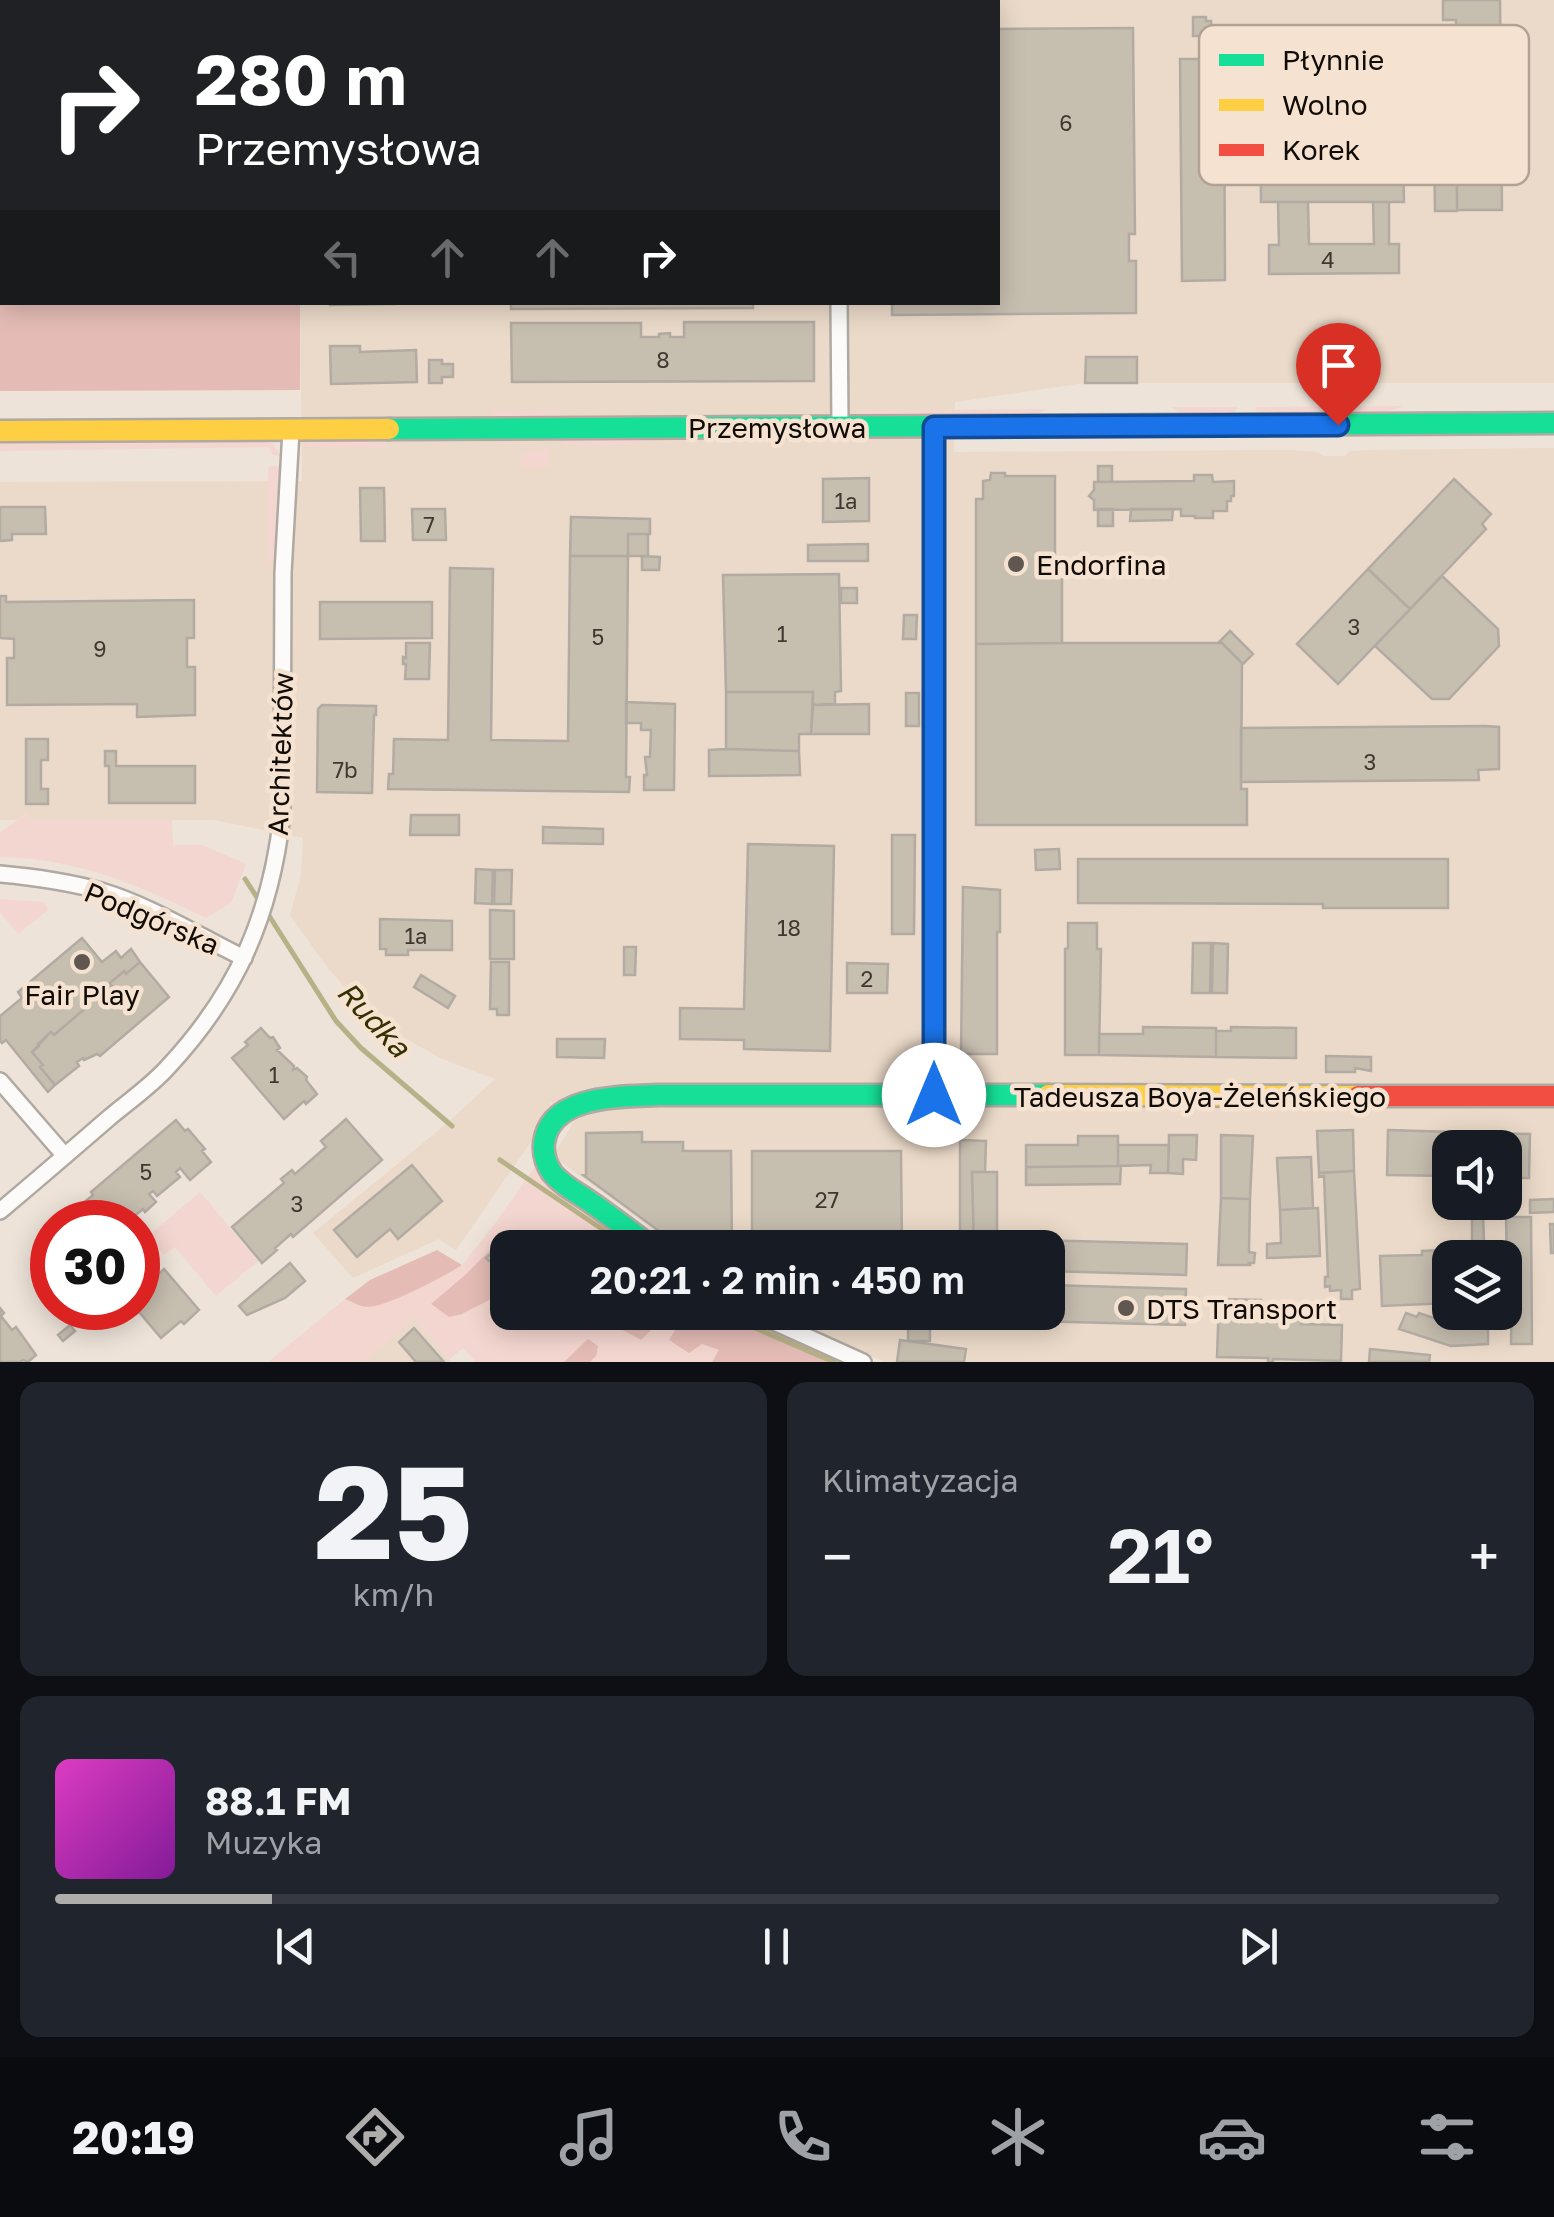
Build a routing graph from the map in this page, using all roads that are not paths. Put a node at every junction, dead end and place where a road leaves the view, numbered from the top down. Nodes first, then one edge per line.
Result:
1 (839, 305) edge
2 (1554, 423) edge
3 (840, 426) junction
4 (934, 427) junction
5 (291, 430) junction
6 (0, 431) edge
7 (0, 874) edge
8 (244, 958) junction
9 (0, 1081) edge
10 (934, 1095) junction
11 (1554, 1096) edge
12 (64, 1156) junction
13 (0, 1211) edge
14 (629, 1230) edge
15 (792, 1330) edge
16 (863, 1362) edge

1 - 3 street
2 - 4 street, Przemysłowa
3 - 4 street, Przemysłowa
3 - 5 street, Przemysłowa
4 - 10 street
5 - 6 street, Przemysłowa
5 - 8 street, Architektów
7 - 8 street, Podgórska
8 - 12 street, Architektów
9 - 12 street
10 - 11 street, Tadeusza Boya-Żeleńskiego
10 - 14 street, Tadeusza Boya-Żeleńskiego
12 - 13 street, Architektów
15 - 16 street

